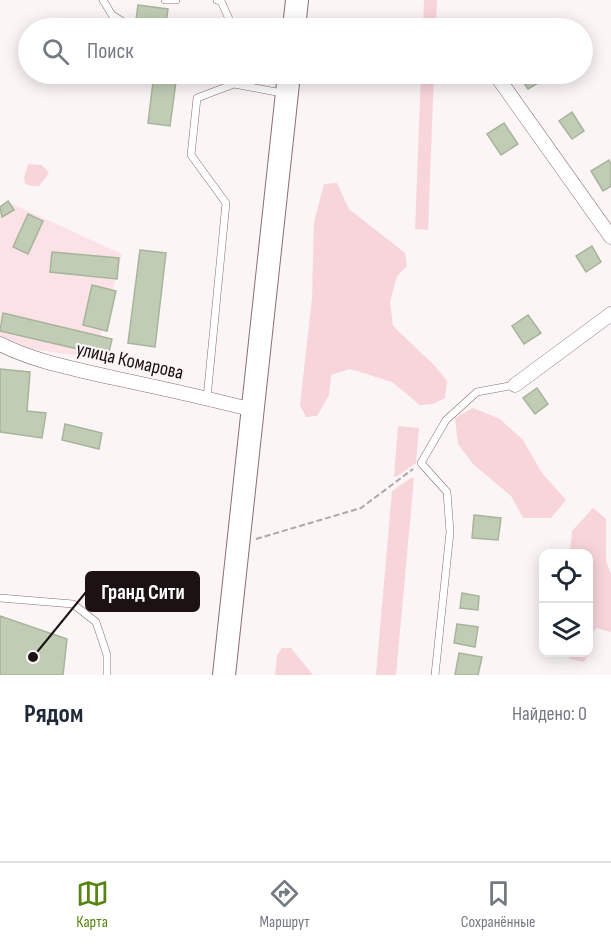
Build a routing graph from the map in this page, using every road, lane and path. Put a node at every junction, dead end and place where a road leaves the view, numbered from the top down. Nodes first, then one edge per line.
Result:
1 (103, 0) edge
2 (165, 0) edge
3 (176, 0) edge
4 (217, 0) edge
5 (297, 0) edge
6 (117, 18) edge
7 (229, 18) edge
8 (295, 18) edge
9 (234, 84) joint
10 (288, 84) edge
11 (502, 84) edge
12 (611, 237) edge
13 (611, 314) edge
14 (0, 344) edge
15 (515, 385) joint
16 (207, 398) junction
17 (253, 410) junction
18 (421, 463) junction
19 (239, 544) junction
20 (0, 598) edge
21 (107, 675) edge
22 (224, 675) edge
23 (435, 675) edge

1 - 6 lane
2 - 3 lane
4 - 7 lane
5 - 8 main road
9 - 10 lane
9 - 16 lane
10 - 17 main road
11 - 12 street
13 - 15 street
14 - 16 street, улица Комарова
15 - 18 lane
16 - 17 street, улица Комарова
17 - 19 main road
18 - 19 path
18 - 23 lane
19 - 22 main road
20 - 21 lane

